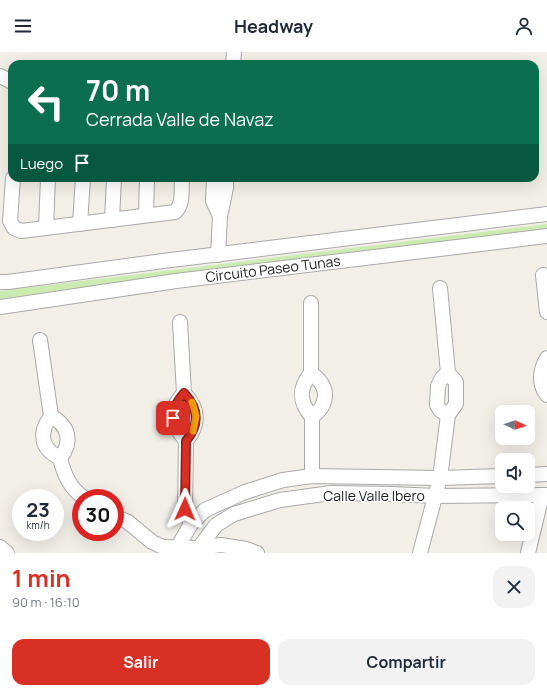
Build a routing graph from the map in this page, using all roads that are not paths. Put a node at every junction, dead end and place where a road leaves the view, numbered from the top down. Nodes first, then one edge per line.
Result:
1 (13, 182) edge
2 (48, 182) edge
3 (83, 182) edge
4 (114, 182) edge
5 (147, 182) edge
6 (182, 182) edge
7 (214, 182) edge
8 (226, 182) edge
9 (547, 214) edge
10 (146, 215) junction
11 (220, 216) junction
12 (112, 220) junction
13 (80, 224) junction
14 (46, 228) junction
15 (547, 236) edge
16 (218, 255) junction
17 (543, 275) dead end
18 (0, 282) edge
19 (440, 288) dead end
20 (312, 303) dead end
21 (0, 307) edge
22 (547, 312) edge
23 (180, 322) dead end
24 (40, 340) dead end
25 (547, 358) edge
26 (311, 373) junction
27 (448, 373) junction
28 (184, 393) junction
29 (547, 395) edge
30 (448, 415) junction
31 (51, 416) junction
32 (312, 417) junction
33 (186, 441) junction
34 (60, 458) junction
35 (547, 468) edge
36 (547, 474) edge
37 (535, 475) edge
38 (312, 476) junction
39 (495, 476) edge
40 (440, 478) junction
41 (74, 489) edge
42 (544, 495) edge
43 (436, 496) junction
44 (205, 510) junction
45 (124, 520) edge
46 (191, 524) junction
47 (216, 524) junction
48 (0, 547) edge
49 (198, 550) edge
50 (176, 551) edge
51 (7, 553) edge
52 (256, 553) edge
53 (420, 553) edge
54 (528, 553) edge

1 - 14 street
2 - 14 street
3 - 13 street
4 - 12 street
5 - 10 street
6 - 10 street
7 - 11 street
8 - 11 street
9 - 16 street, Circuito Paseo Tunas
10 - 12 street
11 - 16 street
12 - 13 street
13 - 14 street
15 - 21 street, Circuito Paseo Tunas
16 - 18 street, Circuito Paseo Tunas
17 - 22 street
19 - 27 street
20 - 26 street
23 - 28 street
24 - 31 street
25 - 29 street
26 - 32 street
26 - 32 street
27 - 30 street
27 - 30 street
28 - 33 street
28 - 33 street
30 - 40 street
31 - 34 street
31 - 34 street
32 - 38 street
33 - 46 street
34 - 41 street
35 - 36 street
36 - 37 street
38 - 40 street, Calle Valle Ibero
38 - 44 street, Calle Valle Ibero
39 - 40 street, Calle Valle Ibero
40 - 43 street
42 - 43 street, Calle Valle Ibero
42 - 54 street
43 - 47 street, Calle Valle Ibero
43 - 53 street
44 - 46 street, Calle Valle Ibero
44 - 47 street
45 - 50 street
46 - 50 street, Calle Valle Ibero
47 - 49 street, Calle Valle Ibero
48 - 51 street
49 - 50 street
49 - 52 street

